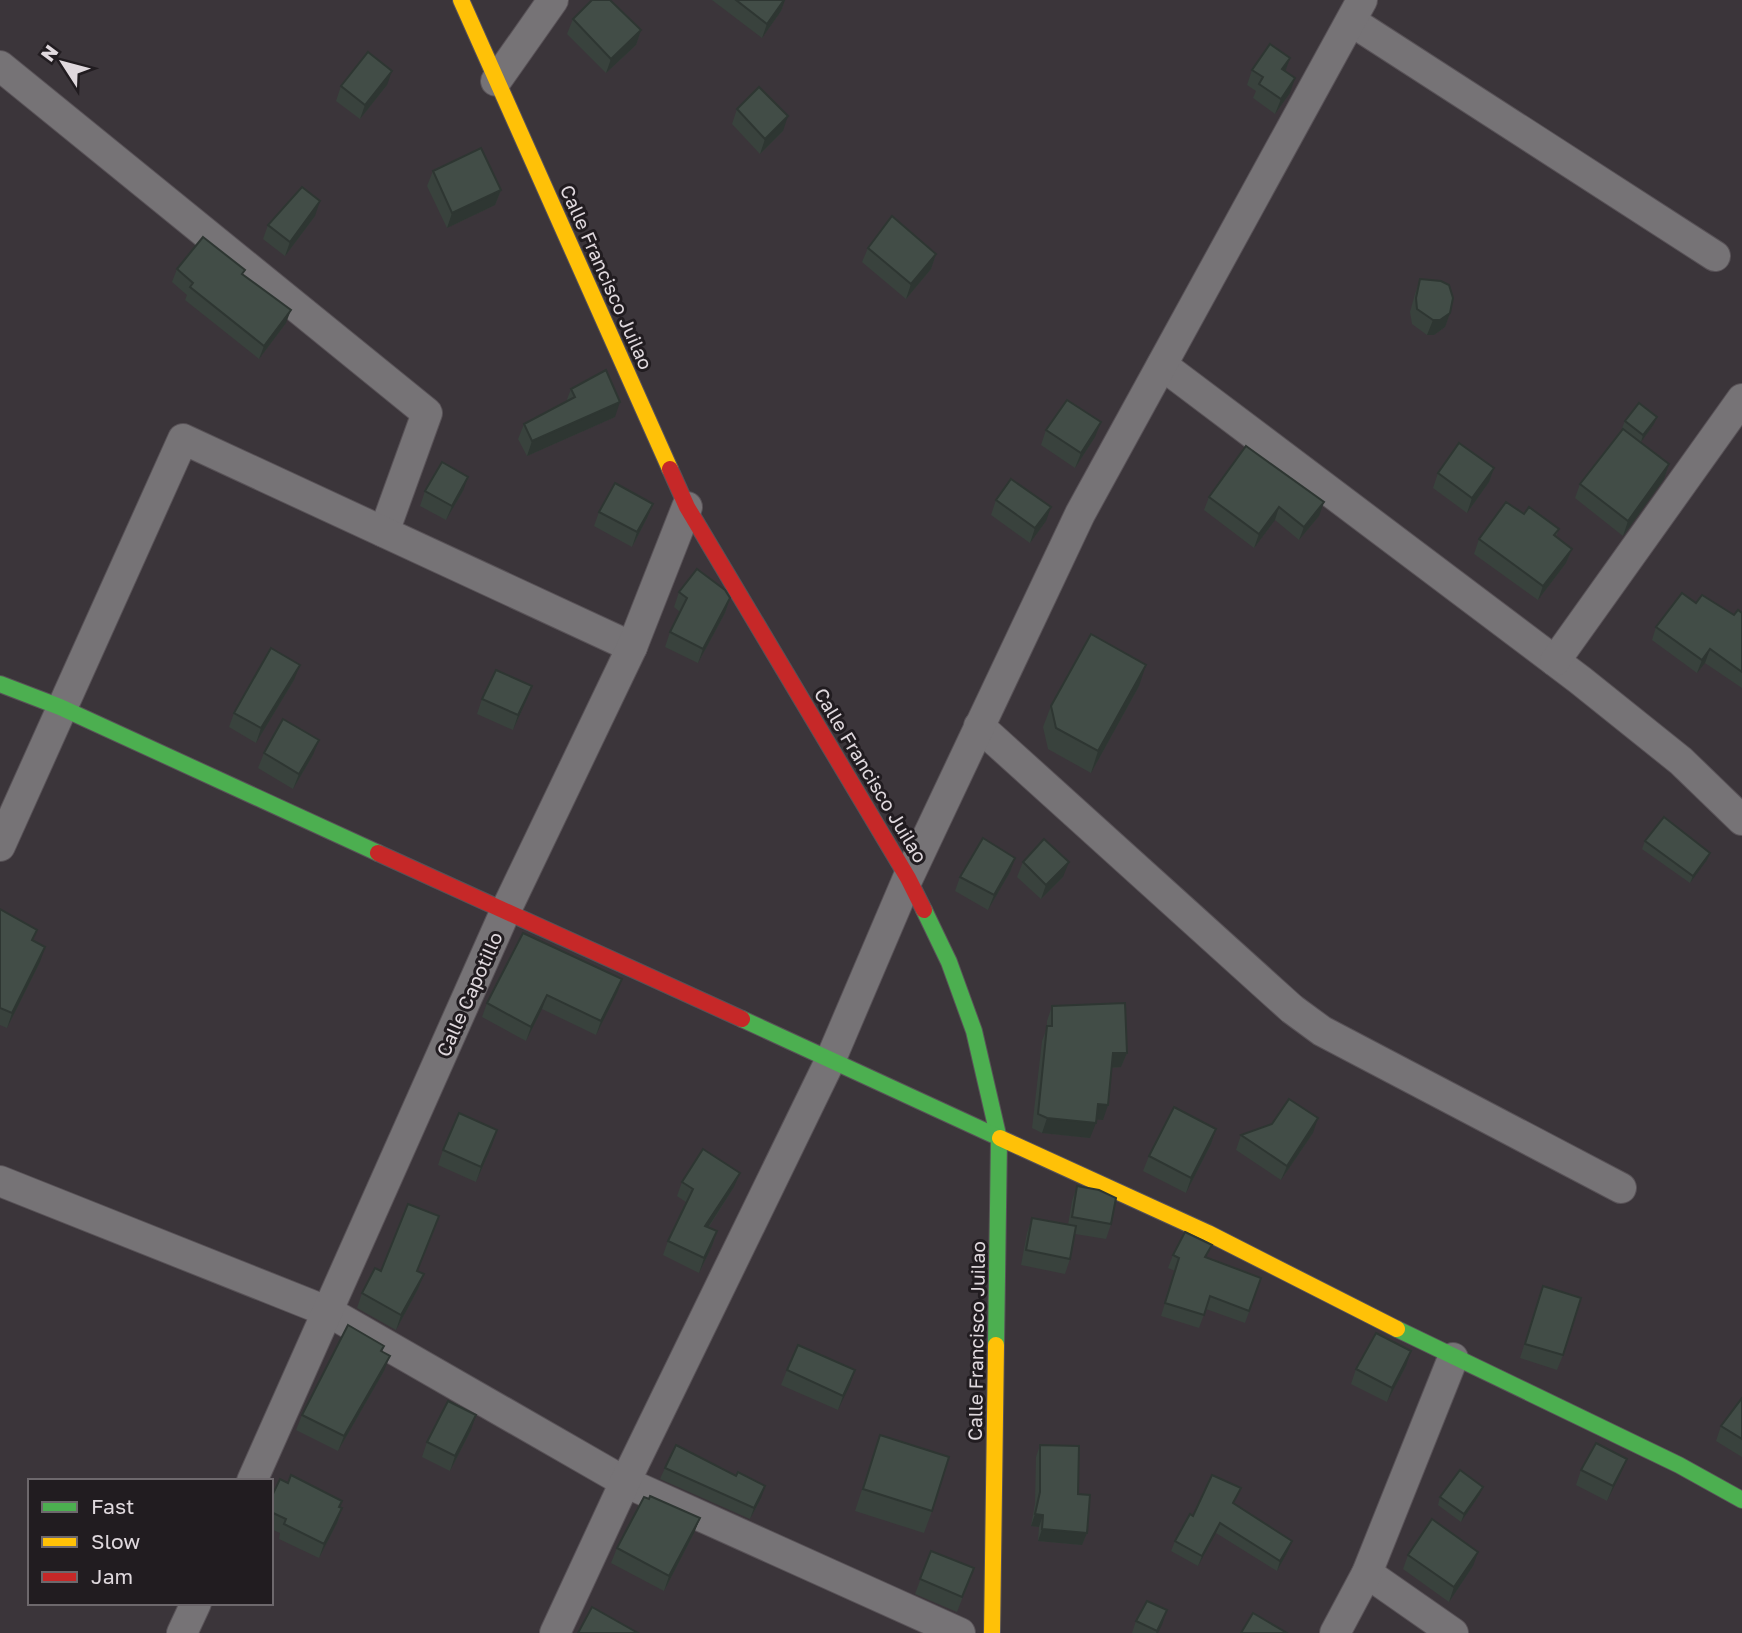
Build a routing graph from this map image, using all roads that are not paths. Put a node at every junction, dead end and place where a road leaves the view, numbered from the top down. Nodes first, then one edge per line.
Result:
1 (461, 0) edge
2 (554, 0) edge
3 (1357, 10) edge
4 (0, 66) edge
5 (496, 81) junction
6 (1715, 256) dead end
7 (1162, 365) junction
8 (1742, 399) edge
9 (687, 507) junction
10 (383, 532) junction
11 (632, 647) junction
12 (1555, 661) junction
13 (0, 684) edge
14 (60, 707) junction
15 (979, 726) junction
16 (1742, 820) edge
17 (0, 846) edge
18 (908, 878) junction
19 (505, 912) junction
20 (830, 1061) junction
21 (999, 1139) junction
22 (0, 1181) edge
23 (1621, 1188) dead end
24 (329, 1312) junction
25 (1453, 1358) junction
26 (253, 1479) edge
27 (625, 1482) junction
28 (1742, 1500) edge
29 (1367, 1573) junction
30 (195, 1605) edge
31 (182, 1633) edge
32 (555, 1633) edge
33 (960, 1633) edge
34 (992, 1633) edge
35 (1335, 1633) edge
36 (1453, 1633) edge

1 - 5 street, Calle Francisco Juilao
2 - 5 street
3 - 6 street
3 - 7 street
4 - 10 street
5 - 9 street, Calle Francisco Juilao
7 - 12 street
7 - 15 street
8 - 12 street
9 - 11 street, Calle Capotillo
9 - 18 street, Calle Francisco Juilao
10 - 11 street
10 - 14 street
11 - 19 street, Calle Capotillo
12 - 16 street
13 - 14 street
14 - 17 street
14 - 19 street
15 - 18 street
15 - 23 street
18 - 20 street
18 - 21 street, Calle Francisco Juilao
19 - 20 street
19 - 24 street, Calle Capotillo
20 - 21 street
20 - 27 street
21 - 25 street
21 - 34 street, Calle Francisco Juilao
22 - 24 street
24 - 26 street, Calle Capotillo
24 - 27 street
25 - 28 street
25 - 29 street
27 - 32 street
27 - 33 street
29 - 35 street
29 - 36 street
30 - 31 street

